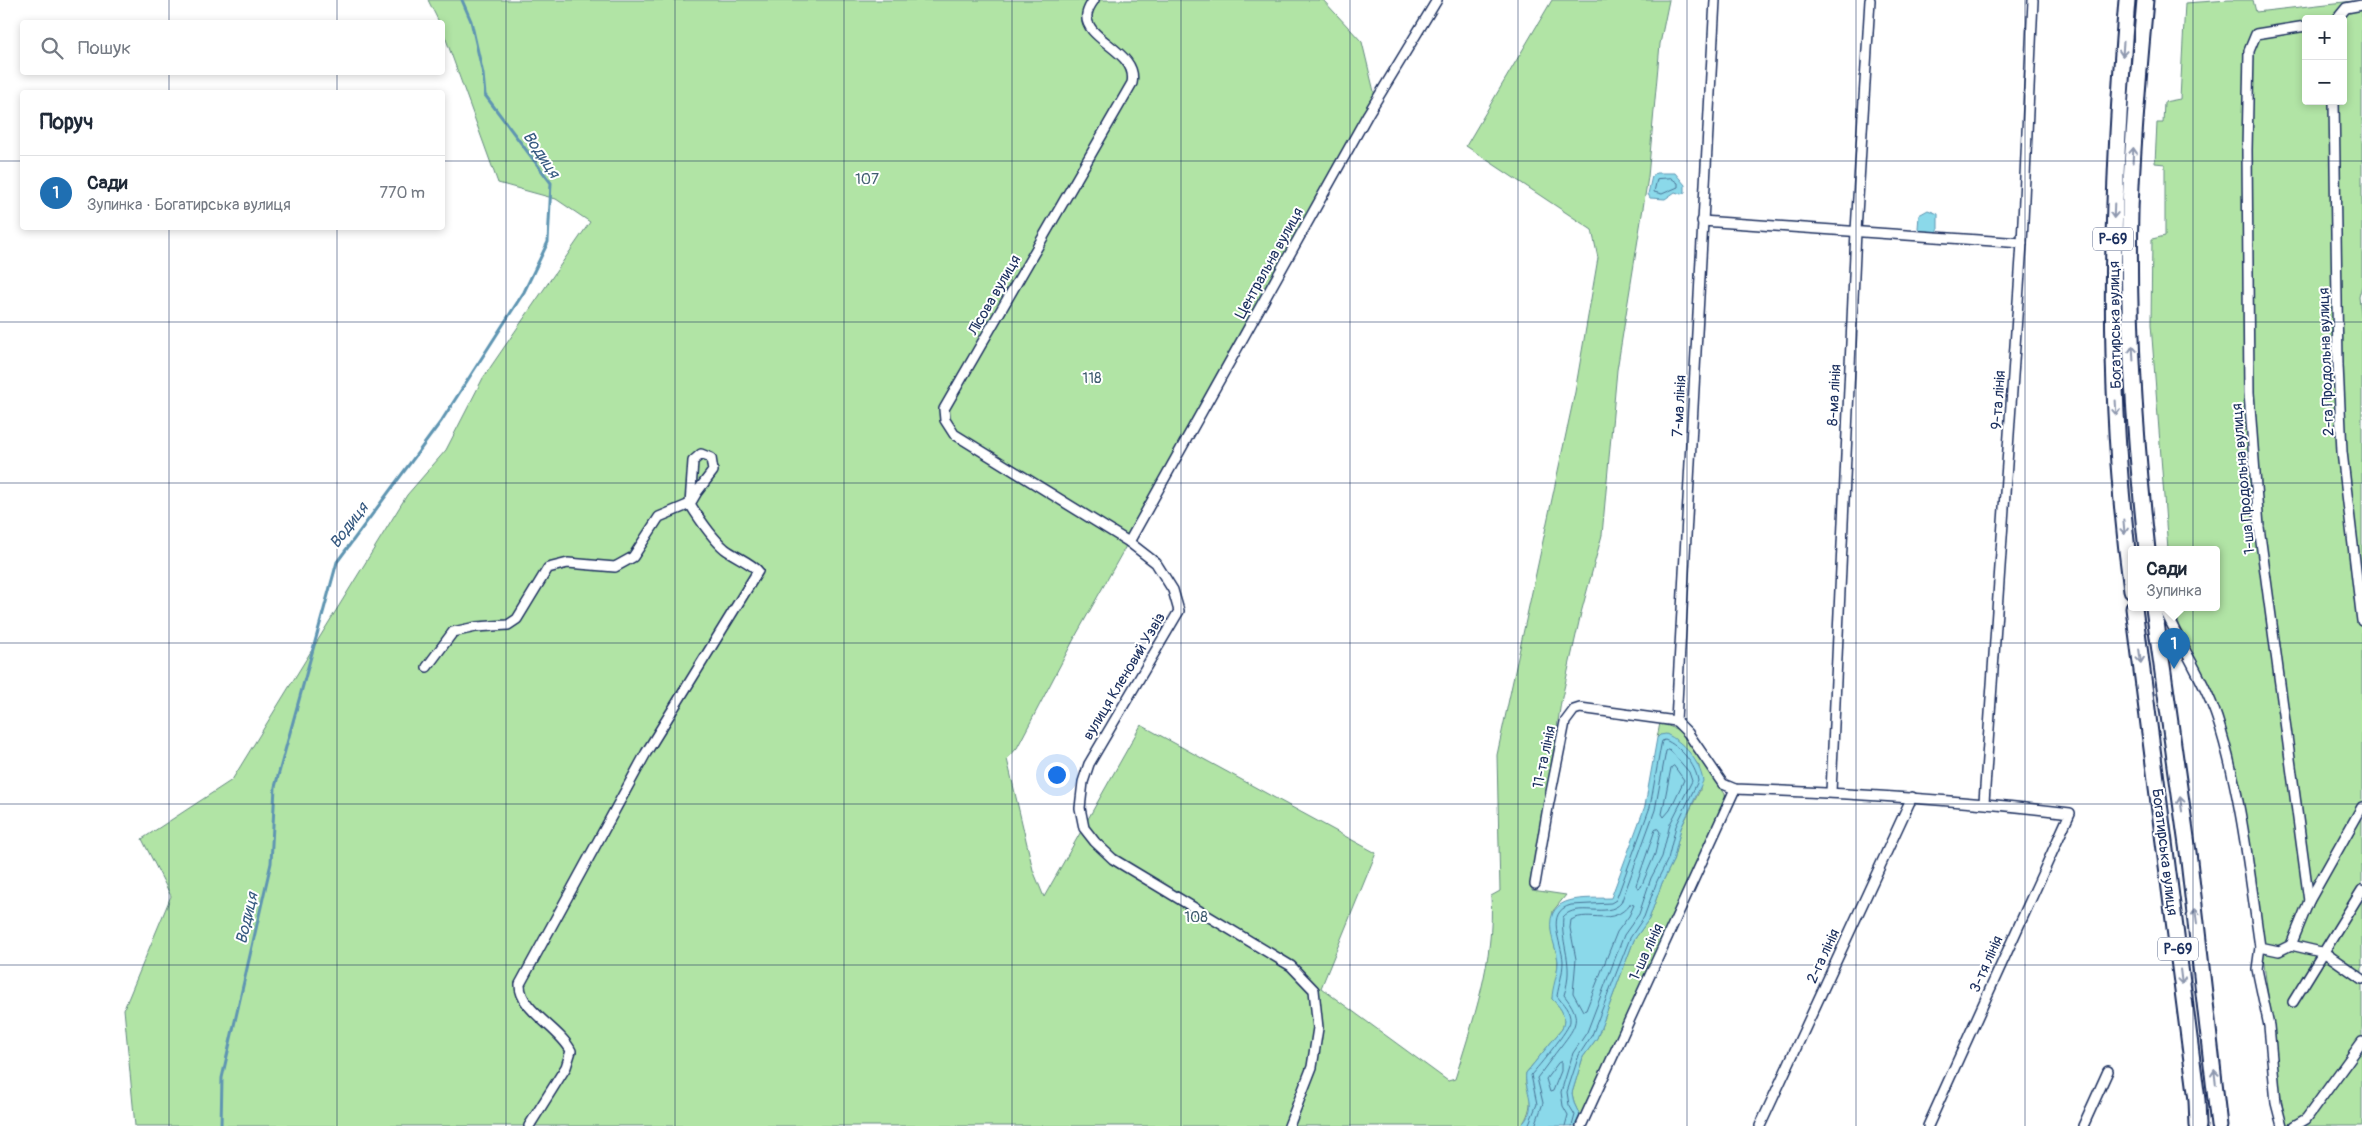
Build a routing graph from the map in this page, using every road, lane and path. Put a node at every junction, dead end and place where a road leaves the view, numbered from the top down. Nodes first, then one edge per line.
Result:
1 (1094, 0) edge
2 (1437, 0) edge
3 (1715, 0) edge
4 (1870, 0) edge
5 (2034, 0) edge
6 (2127, 0) edge
7 (2145, 0) edge
8 (2362, 5) edge
9 (2340, 15) edge
10 (2302, 27) edge
11 (2334, 105) edge
12 (1702, 222) junction
13 (1856, 231) junction
14 (2022, 243) junction
15 (690, 504) junction
16 (1129, 542) junction
17 (2147, 546) edge
18 (2128, 553) edge
19 (2134, 611) edge
20 (2154, 611) edge
21 (2166, 611) edge
22 (2362, 621) edge
23 (427, 667) dead end
24 (1676, 721) junction
25 (1735, 789) junction
26 (1830, 792) junction
27 (1912, 798) junction
28 (1984, 802) junction
29 (2362, 807) edge
30 (1535, 884) dead end
31 (2362, 890) edge
32 (2309, 901) junction
33 (2291, 945) junction
34 (2260, 947) junction
35 (2325, 953) junction
36 (2362, 979) edge
37 (2293, 1002) dead end
38 (2362, 1042) edge
39 (2108, 1071) dead end
40 (529, 1126) edge
41 (1289, 1126) edge
42 (1581, 1126) edge
43 (1760, 1126) edge
44 (1928, 1126) edge
45 (2083, 1126) edge
46 (2198, 1126) edge
47 (2219, 1126) edge
48 (2282, 1126) edge
49 (2294, 1126) edge

1 - 16 street, Лісова вулиця
2 - 16 street, Центральна вулиця
3 - 12 street, 7-ма лінія
4 - 13 street, 8-ма лінія
5 - 14 street, 9-та лінія
6 -> 18 main road, Богатирська вулиця / Р-69
17 -> 7 main road, Богатирська вулиця / Р-69
8 - 9 street
10 - 32 street, 1-ша Продольна вулиця
11 - 22 street, 2-га Продольна вулиця
12 - 13 street
12 - 24 street, 7-ма лінія
13 - 14 street
13 - 26 street, 8-ма лінія
14 - 28 street, 9-та лінія
15 - 15 street
15 - 23 street
15 - 40 street
16 - 41 street, вулиця Кленовий Узвіз
19 -> 46 main road, Богатирська вулиця / Р-69
47 -> 20 main road, Богатирська вулиця / Р-69
21 - 34 street
24 - 25 street
24 - 30 street, 11-та лінія
25 - 26 street
25 - 42 street, 1-ша лінія
26 - 27 street
27 - 28 street
27 - 43 street, 2-га лінія
28 - 44 street, 3-тя лінія
29 - 32 street
31 - 35 street
32 - 33 street
33 - 34 street
33 - 35 street
34 - 48 street
35 - 36 street
35 - 37 street
38 - 49 street
39 - 45 street

